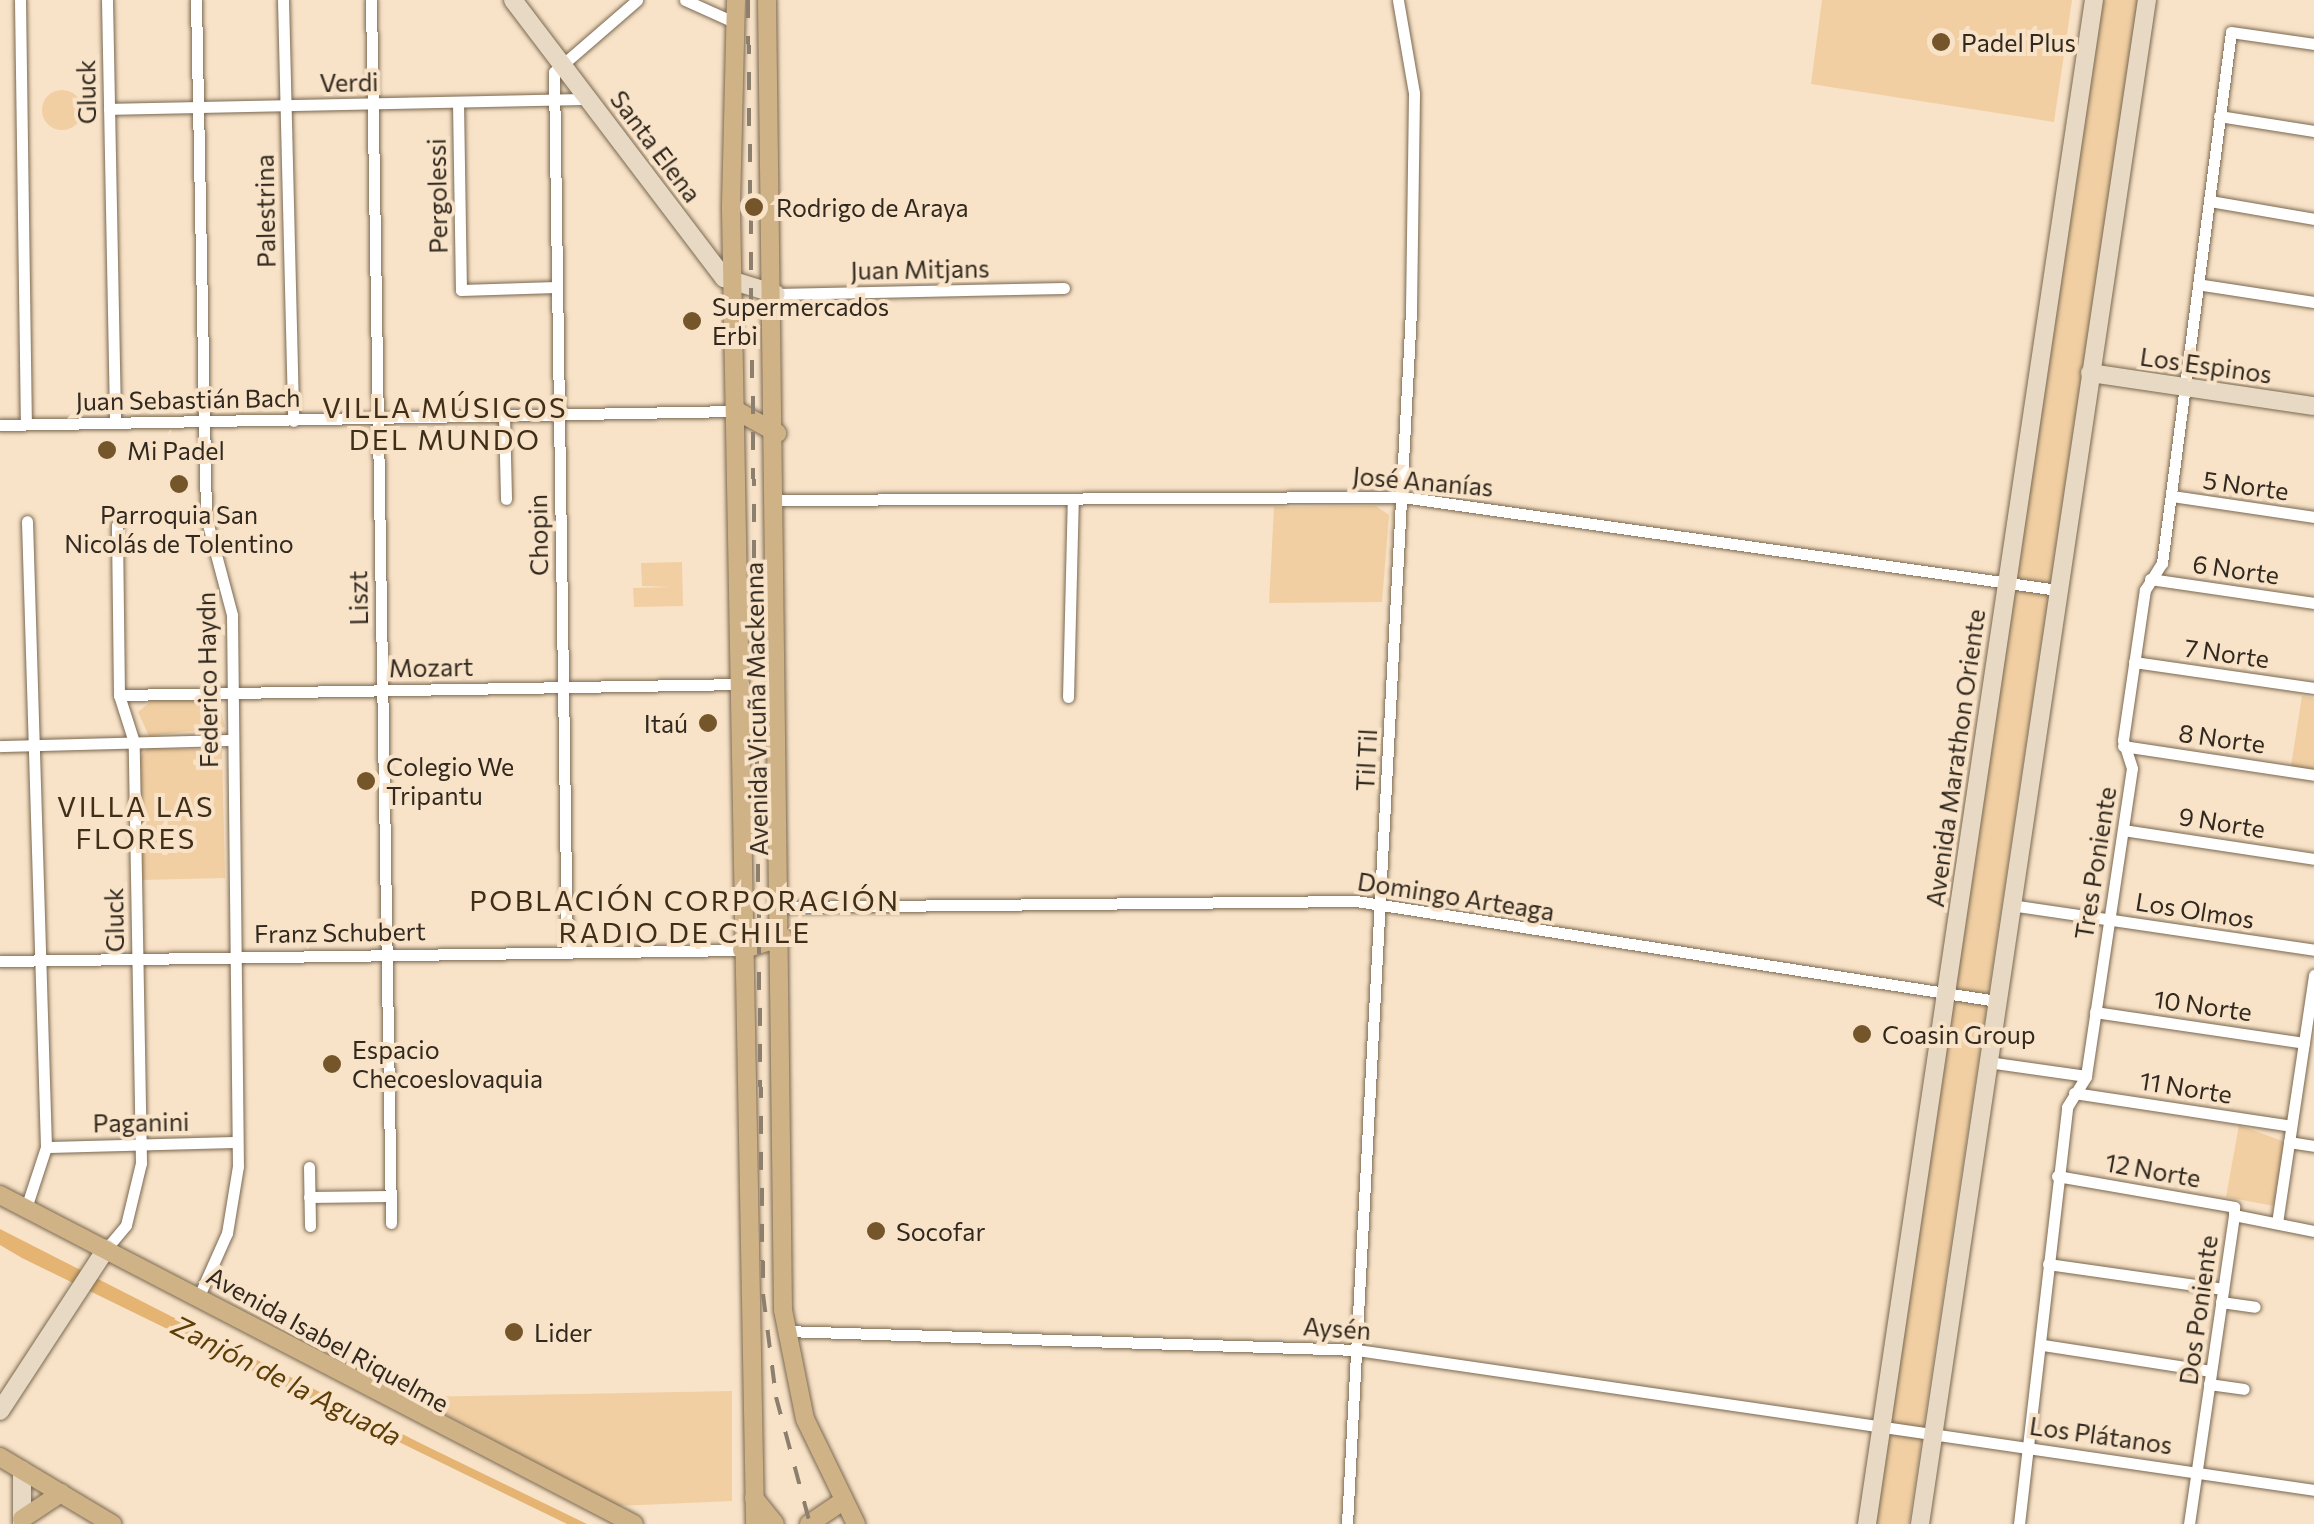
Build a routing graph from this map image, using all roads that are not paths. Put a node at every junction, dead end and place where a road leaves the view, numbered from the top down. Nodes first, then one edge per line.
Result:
1 (20, 0) edge
2 (107, 0) edge
3 (196, 0) edge
4 (283, 0) edge
5 (372, 0) edge
6 (514, 0) edge
7 (637, 0) edge
8 (685, 0) edge
9 (736, 0) edge
10 (768, 0) edge
11 (1398, 0) edge
12 (2094, 0) edge
13 (2146, 0) edge
14 (736, 23) junction
15 (2314, 44) edge
16 (558, 59) junction
17 (589, 99) junction
18 (553, 100) junction
19 (458, 102) junction
20 (373, 104) junction
21 (285, 106) junction
22 (198, 108) junction
23 (109, 110) junction
24 (2218, 116) junction
25 (2314, 131) edge
26 (2210, 201) junction
27 (2314, 219) edge
28 (2203, 285) junction
29 (732, 286) junction
30 (556, 287) junction
31 (1064, 288) dead end
32 (776, 294) junction
33 (2314, 302) edge
34 (2090, 373) junction
35 (2188, 388) junction
36 (2314, 406) edge
37 (737, 411) junction
38 (558, 415) junction
39 (504, 416) junction
40 (378, 419) junction
41 (203, 421) junction
42 (293, 421) junction
43 (114, 422) junction
44 (0, 424) edge
45 (26, 424) junction
46 (778, 433) junction
47 (2172, 496) junction
48 (1402, 497) junction
49 (1074, 499) junction
50 (506, 500) dead end
51 (778, 500) junction
52 (2314, 517) edge
53 (28, 521) dead end
54 (117, 525) dead end
55 (2150, 579) junction
56 (2007, 582) junction
57 (2058, 590) junction
58 (2314, 603) edge
59 (2134, 662) junction
60 (743, 684) junction
61 (563, 687) junction
62 (2314, 687) edge
63 (382, 690) junction
64 (232, 693) junction
65 (119, 695) junction
66 (1068, 697) dead end
67 (232, 740) junction
68 (134, 742) junction
69 (40, 745) junction
70 (0, 746) edge
71 (2123, 746) junction
72 (2314, 775) edge
73 (2123, 830) junction
74 (2314, 859) edge
75 (2011, 905) junction
76 (1382, 906) junction
77 (783, 907) junction
78 (2109, 920) junction
79 (784, 937) junction
80 (742, 950) junction
81 (2314, 950) edge
82 (567, 952) junction
83 (386, 954) junction
84 (234, 956) junction
85 (136, 958) junction
86 (44, 960) junction
87 (0, 961) edge
88 (2314, 975) edge
89 (1946, 993) junction
90 (1997, 1001) junction
91 (2096, 1012) junction
92 (2304, 1042) junction
93 (2308, 1058) edge
94 (1988, 1062) junction
95 (2086, 1076) junction
96 (2074, 1093) junction
97 (2291, 1126) junction
98 (237, 1142) junction
99 (2289, 1142) junction
100 (140, 1144) junction
101 (2314, 1146) edge
102 (46, 1147) junction
103 (309, 1167) dead end
104 (2057, 1176) junction
105 (0, 1194) edge
106 (309, 1196) junction
107 (390, 1196) junction
108 (26, 1208) junction
109 (2234, 1215) junction
110 (2276, 1223) junction
111 (391, 1224) dead end
112 (310, 1226) dead end
113 (2314, 1231) edge
114 (106, 1249) junction
115 (2048, 1264) junction
116 (199, 1296) junction
117 (2222, 1296) junction
118 (2255, 1307) dead end
119 (785, 1331) junction
120 (2043, 1345) junction
121 (1356, 1350) junction
122 (2210, 1378) junction
123 (2244, 1389) dead end
124 (0, 1410) edge
125 (1881, 1428) junction
126 (1933, 1434) junction
127 (2030, 1448) junction
128 (0, 1457) edge
129 (22, 1470) junction
130 (2196, 1472) junction
131 (2314, 1490) edge
132 (61, 1494) junction
133 (754, 1498) junction
134 (844, 1501) junction
135 (92, 1519) edge
136 (22, 1522) edge
137 (112, 1524) edge
138 (634, 1524) edge
139 (755, 1524) edge
140 (775, 1524) edge
141 (809, 1524) edge
142 (856, 1524) edge
143 (1348, 1524) edge
144 (1867, 1524) edge
145 (1920, 1524) edge
146 (2018, 1524) edge
147 (2189, 1524) edge

1 - 45 street
2 - 23 street, Gluck
3 - 22 street, Federico Haydn
4 - 21 street, Palestrina
5 - 20 street, Liszt
6 - 16 main road, Santa Elena
7 - 16 street
8 - 14 street
9 - 14 main road, Avenida Vicuña Mackenna
10 - 32 main road, Avenida Vicuña Mackenna
11 - 48 street, Til Til
12 - 56 main road, Avenida Marathon Oriente
13 - 34 main road
14 - 29 main road, Avenida Vicuña Mackenna
15 - 24 street, Tres Poniente
16 - 17 main road, Santa Elena
16 - 18 street, Chopin
17 - 18 street, Verdi
17 - 29 main road, Santa Elena
18 - 19 street, Verdi
18 - 30 street, Chopin
19 - 20 street, Verdi
19 - 30 street, Pergolessi
20 - 21 street, Verdi
20 - 40 street, Liszt
21 - 22 street, Verdi
21 - 42 street, Palestrina
22 - 23 street, Verdi
22 - 41 street, Federico Haydn
23 - 43 street, Gluck
24 - 25 street
24 - 26 street, Tres Poniente
26 - 27 street
26 - 28 street, Tres Poniente
28 - 33 street
28 - 35 street, Tres Poniente
29 - 32 main road
29 - 37 main road, Avenida Vicuña Mackenna
30 - 38 street, Chopin
31 - 32 street, Juan Mitjans
32 - 46 main road, Avenida Vicuña Mackenna
34 - 35 main road, Los Espinos
34 - 57 main road
35 - 36 main road, Los Espinos
35 - 47 street, Tres Poniente
37 - 38 street, Juan Sebastián Bach
37 - 46 main road
37 - 60 main road, Avenida Vicuña Mackenna
38 - 39 street, Juan Sebastián Bach
38 - 61 street, Chopin
39 - 40 street, Juan Sebastián Bach
39 - 50 street
40 - 42 street, Juan Sebastián Bach
40 - 63 street, Liszt
41 - 42 street, Juan Sebastián Bach
41 - 43 street, Juan Sebastián Bach
41 - 64 street, Federico Haydn
43 - 45 street, Juan Sebastián Bach
44 - 45 street, Juan Sebastián Bach
46 - 51 main road, Avenida Vicuña Mackenna
47 - 52 street, 5 Norte
47 - 55 street, Tres Poniente
48 - 49 street, José Ananías
48 - 56 street, José Ananías
48 - 76 street, Til Til
49 - 51 street, José Ananías
49 - 66 street
51 - 77 main road, Avenida Vicuña Mackenna
53 - 69 street
54 - 65 street, Gluck
55 - 58 street, 6 Norte
55 - 59 street, Tres Poniente
56 - 57 street, José Ananías
56 - 89 main road, Avenida Marathon Oriente
57 - 75 main road
59 - 62 street, 7 Norte
59 - 71 street, Tres Poniente
60 - 61 street, Mozart
60 - 80 main road, Avenida Vicuña Mackenna
61 - 63 street, Mozart
61 - 82 street, Chopin
63 - 64 street, Mozart
63 - 83 street, Liszt
64 - 65 street, Mozart
64 - 67 street, Federico Haydn
65 - 68 street, Gluck
67 - 68 street
67 - 84 street, Federico Haydn
68 - 69 street
68 - 85 street, Gluck
69 - 70 street
69 - 86 street
71 - 72 street, 8 Norte
71 - 73 street, Tres Poniente
73 - 74 street, 9 Norte
73 - 78 street, Tres Poniente
75 - 78 street, Los Olmos
75 - 90 main road
76 - 77 street, Domingo Arteaga
76 - 89 street, Domingo Arteaga
76 - 121 street, Til Til
77 - 79 main road, Avenida Vicuña Mackenna
78 - 81 street, Los Olmos
78 - 91 street, Tres Poniente
79 - 80 main road
79 - 119 main road, Avenida Vicuña Mackenna
80 - 82 street, Franz Schubert
80 - 133 main road, Avenida Vicuña Mackenna
82 - 83 street, Franz Schubert
83 - 84 street, Franz Schubert
83 - 107 street, Liszt
84 - 85 street, Franz Schubert
84 - 98 street, Federico Haydn
85 - 86 street, Franz Schubert
85 - 100 street, Gluck
86 - 87 street, Franz Schubert
86 - 102 street
88 - 92 street
89 - 90 street, Domingo Arteaga
89 - 125 main road, Avenida Marathon Oriente
90 - 94 main road
91 - 92 street, 10 Norte
91 - 95 street, Tres Poniente
92 - 93 street
93 - 97 street
94 - 95 street
94 - 126 main road
95 - 96 street, Tres Poniente
96 - 97 street, 11 Norte
96 - 104 street, Tres Poniente
97 - 99 street
98 - 100 street, Paganini
98 - 116 street, Federico Haydn
99 - 101 street
99 - 110 street
100 - 102 street, Paganini
100 - 114 street, Gluck
102 - 108 street
103 - 106 street
104 - 109 street, 12 Norte
104 - 115 street, Tres Poniente
105 - 108 main road, Avenida Isabel Riquelme
106 - 107 street
106 - 112 street
107 - 111 street, Liszt
108 - 114 main road, Avenida Isabel Riquelme
109 - 110 street, Dos Poniente
109 - 117 street, Dos Poniente
110 - 113 street
114 - 116 main road, Avenida Isabel Riquelme
114 - 124 main road
115 - 117 street
115 - 120 street, Tres Poniente
116 - 138 main road, Avenida Isabel Riquelme
117 - 118 street
117 - 122 street, Dos Poniente
119 - 121 street, Aysén
119 - 134 main road, Avenida Vicuña Mackenna
120 - 122 street
120 - 127 street, Tres Poniente
121 - 125 street, Aysén
121 - 143 street, Til Til
122 - 123 street
122 - 130 street, Dos Poniente
125 - 126 street, Los Plátanos
125 - 144 main road, Avenida Marathon Oriente
126 - 127 street, Los Plátanos
126 - 145 main road
127 - 130 street, Los Plátanos
127 - 146 street, Tres Poniente
128 - 129 main road
129 - 132 main road
129 - 136 main road
130 - 131 street, Los Plátanos
130 - 147 street, Dos Poniente
132 - 135 main road
132 - 136 main road
133 - 139 main road, Avenida Vicuña Mackenna
133 - 140 main road
134 - 141 main road
134 - 142 main road, Avenida Vicuña Mackenna
135 - 137 main road

